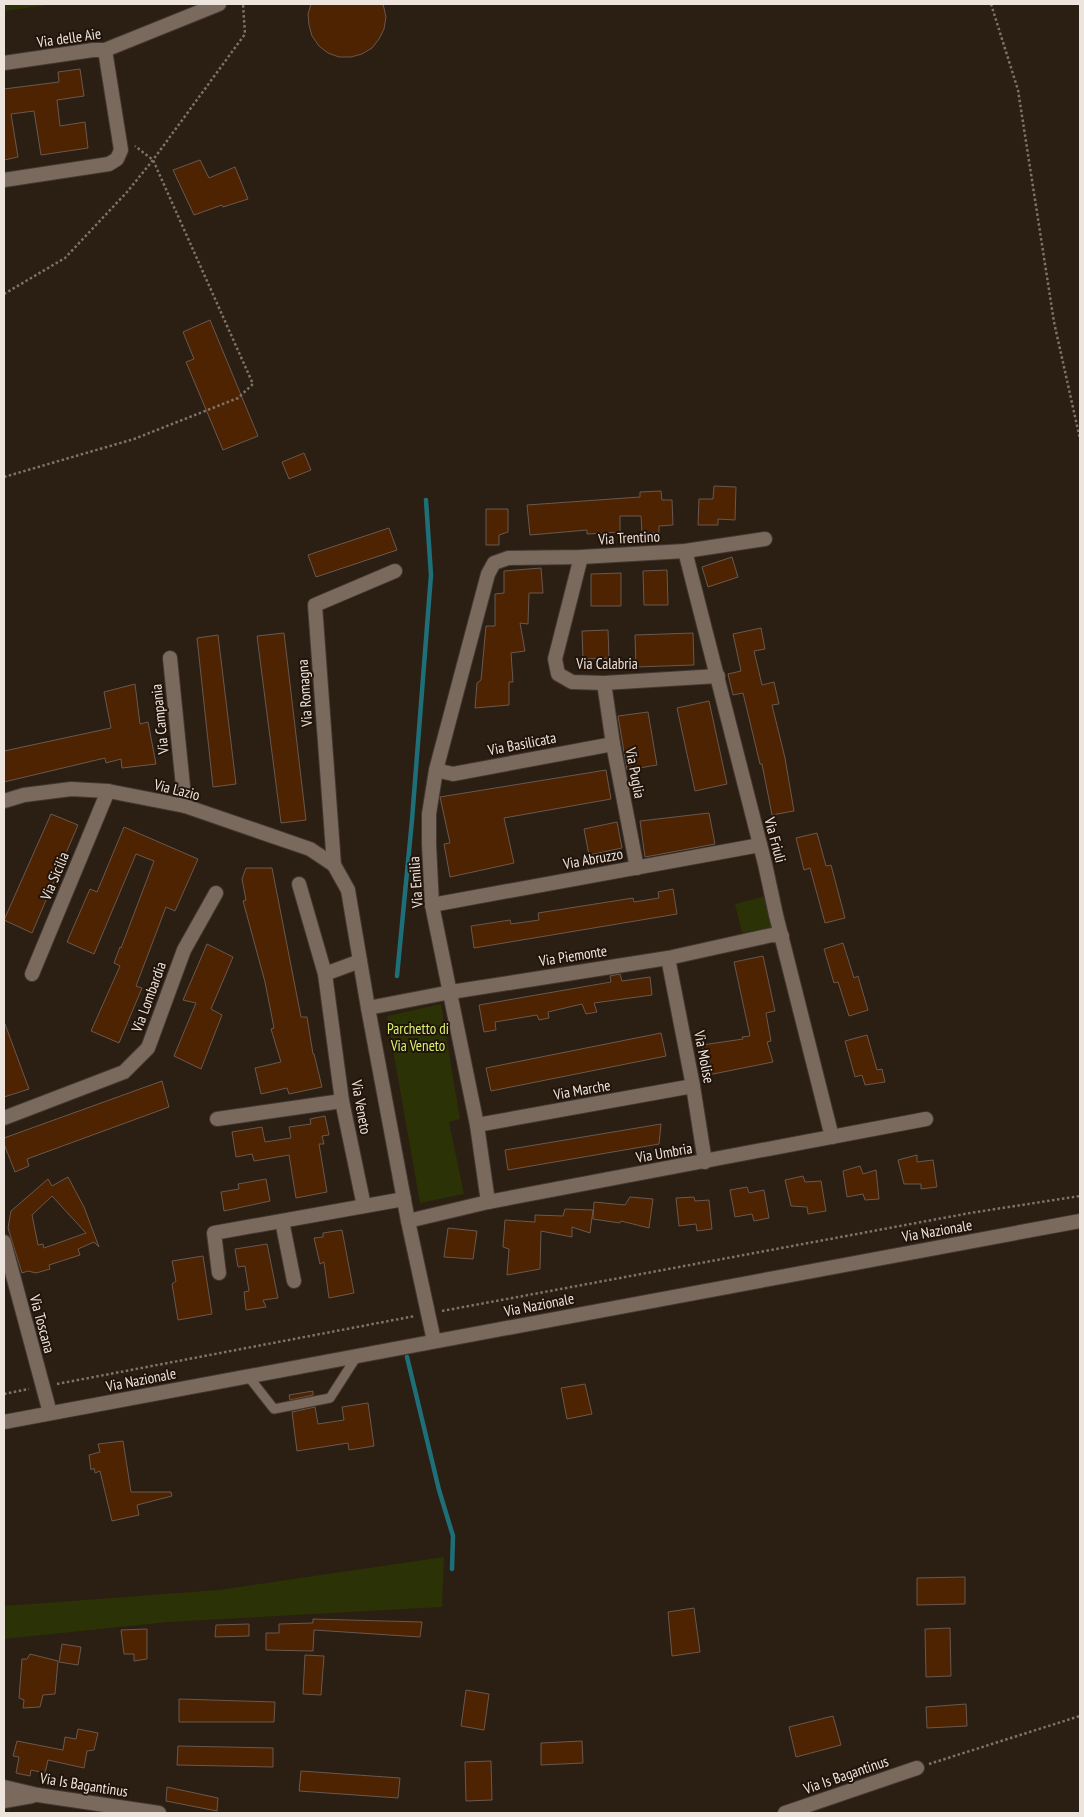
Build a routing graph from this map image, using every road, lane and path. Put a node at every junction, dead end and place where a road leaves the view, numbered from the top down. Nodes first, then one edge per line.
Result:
1 (219, 4) edge
2 (243, 4) edge
3 (991, 4) edge
4 (106, 50) junction
5 (4, 63) edge
6 (119, 136) junction
7 (153, 160) junction
8 (4, 180) edge
9 (4, 294) edge
10 (1080, 439) edge
11 (4, 477) edge
12 (766, 539) dead end
13 (685, 551) junction
14 (582, 557) junction
15 (494, 563) joint
16 (395, 571) dead end
17 (170, 658) dead end
18 (718, 676) junction
19 (604, 683) junction
20 (613, 744) junction
21 (436, 770) junction
22 (108, 791) junction
23 (4, 801) edge
24 (185, 806) junction
25 (760, 845) junction
26 (334, 865) junction
27 (637, 868) junction
28 (299, 884) dead end
29 (216, 893) dead end
30 (432, 905) junction
31 (782, 936) junction
32 (668, 958) junction
33 (360, 961) junction
34 (32, 974) dead end
35 (324, 974) junction
36 (451, 992) junction
37 (368, 1008) junction
38 (693, 1086) junction
39 (342, 1101) junction
40 (4, 1118) edge
41 (217, 1118) dead end
42 (926, 1119) dead end
43 (477, 1125) junction
44 (832, 1137) junction
45 (705, 1162) junction
46 (1080, 1196) edge
47 (404, 1199) junction
48 (488, 1202) junction
49 (364, 1206) junction
50 (282, 1221) junction
51 (408, 1221) junction
52 (1080, 1221) edge
53 (4, 1242) edge
54 (218, 1272) dead end
55 (294, 1281) dead end
56 (428, 1313) junction
57 (434, 1341) junction
58 (358, 1356) junction
59 (248, 1376) junction
60 (42, 1386) junction
61 (4, 1394) edge
62 (50, 1414) junction
63 (4, 1422) edge
64 (1080, 1716) edge
65 (917, 1768) joint
66 (4, 1787) edge
67 (38, 1794) junction
68 (4, 1802) edge
69 (159, 1813) edge
70 (785, 1813) edge

1 - 4 street, Via delle Aie
2 - 7 path
3 - 10 path
4 - 5 street, Via delle Aie
4 - 6 street
6 - 7 path
6 - 8 street
7 - 9 path
7 - 11 path
12 - 13 street, Via Trentino
13 - 14 street, Via Trentino
13 - 18 street, Via Friuli
14 - 15 street, Via Trentino
14 - 19 street, Via Calabria
15 - 21 street, Via Emilia
16 - 26 street, Via Romagna
17 - 24 street, Via Campania
18 - 19 street, Via Calabria
18 - 25 street, Via Friuli
19 - 20 street, Via Puglia
20 - 21 street, Via Basilicata
20 - 27 street, Via Puglia
21 - 30 street, Via Emilia
22 - 23 street, Via Lazio
22 - 24 street, Via Lazio
22 - 34 street, Via Sicilia
24 - 26 street, Via Lazio
25 - 27 street, Via Abruzzo
25 - 31 street, Via Friuli
26 - 33 street, Via Veneto
27 - 30 street, Via Abruzzo
28 - 35 street, Via Veneto
29 - 40 street, Via Lombardia
30 - 36 street, Via Emilia
31 - 32 street, Via Piemonte
31 - 44 street, Via Friuli
32 - 36 street, Via Piemonte
32 - 38 street, Via Molise
33 - 35 street
33 - 37 street, Via Veneto
35 - 39 street, Via Veneto
36 - 37 street, Via Piemonte
36 - 43 street, Via Emilia
37 - 47 street, Via Veneto
38 - 43 street, Via Marche
38 - 45 street, Via Molise
39 - 41 street
39 - 49 street, Via Veneto
42 - 44 street, Via Umbria
43 - 48 street, Via Emilia
44 - 45 street, Via Umbria
45 - 48 street, Via Umbria
46 - 56 path
47 - 49 street
47 - 51 street, Via Veneto
48 - 51 street, Via Umbria
49 - 50 street
50 - 54 street
50 - 55 street
51 - 56 street, Via Veneto
52 - 57 street, Via Nazionale
53 - 60 street, Via Toscana
56 - 57 street, Via Veneto
56 - 60 path
57 - 58 street, Via Nazionale
58 - 59 street, Via Nazionale
58 - 59 lane
59 - 62 street, Via Nazionale
60 - 61 path
60 - 62 street, Via Toscana
62 - 63 street, Via Nazionale
64 - 65 path
65 - 70 street, Via Is Bagantinus
66 - 67 street, Via Is Bagantinus
67 - 68 street
67 - 69 street, Via Is Bagantinus

